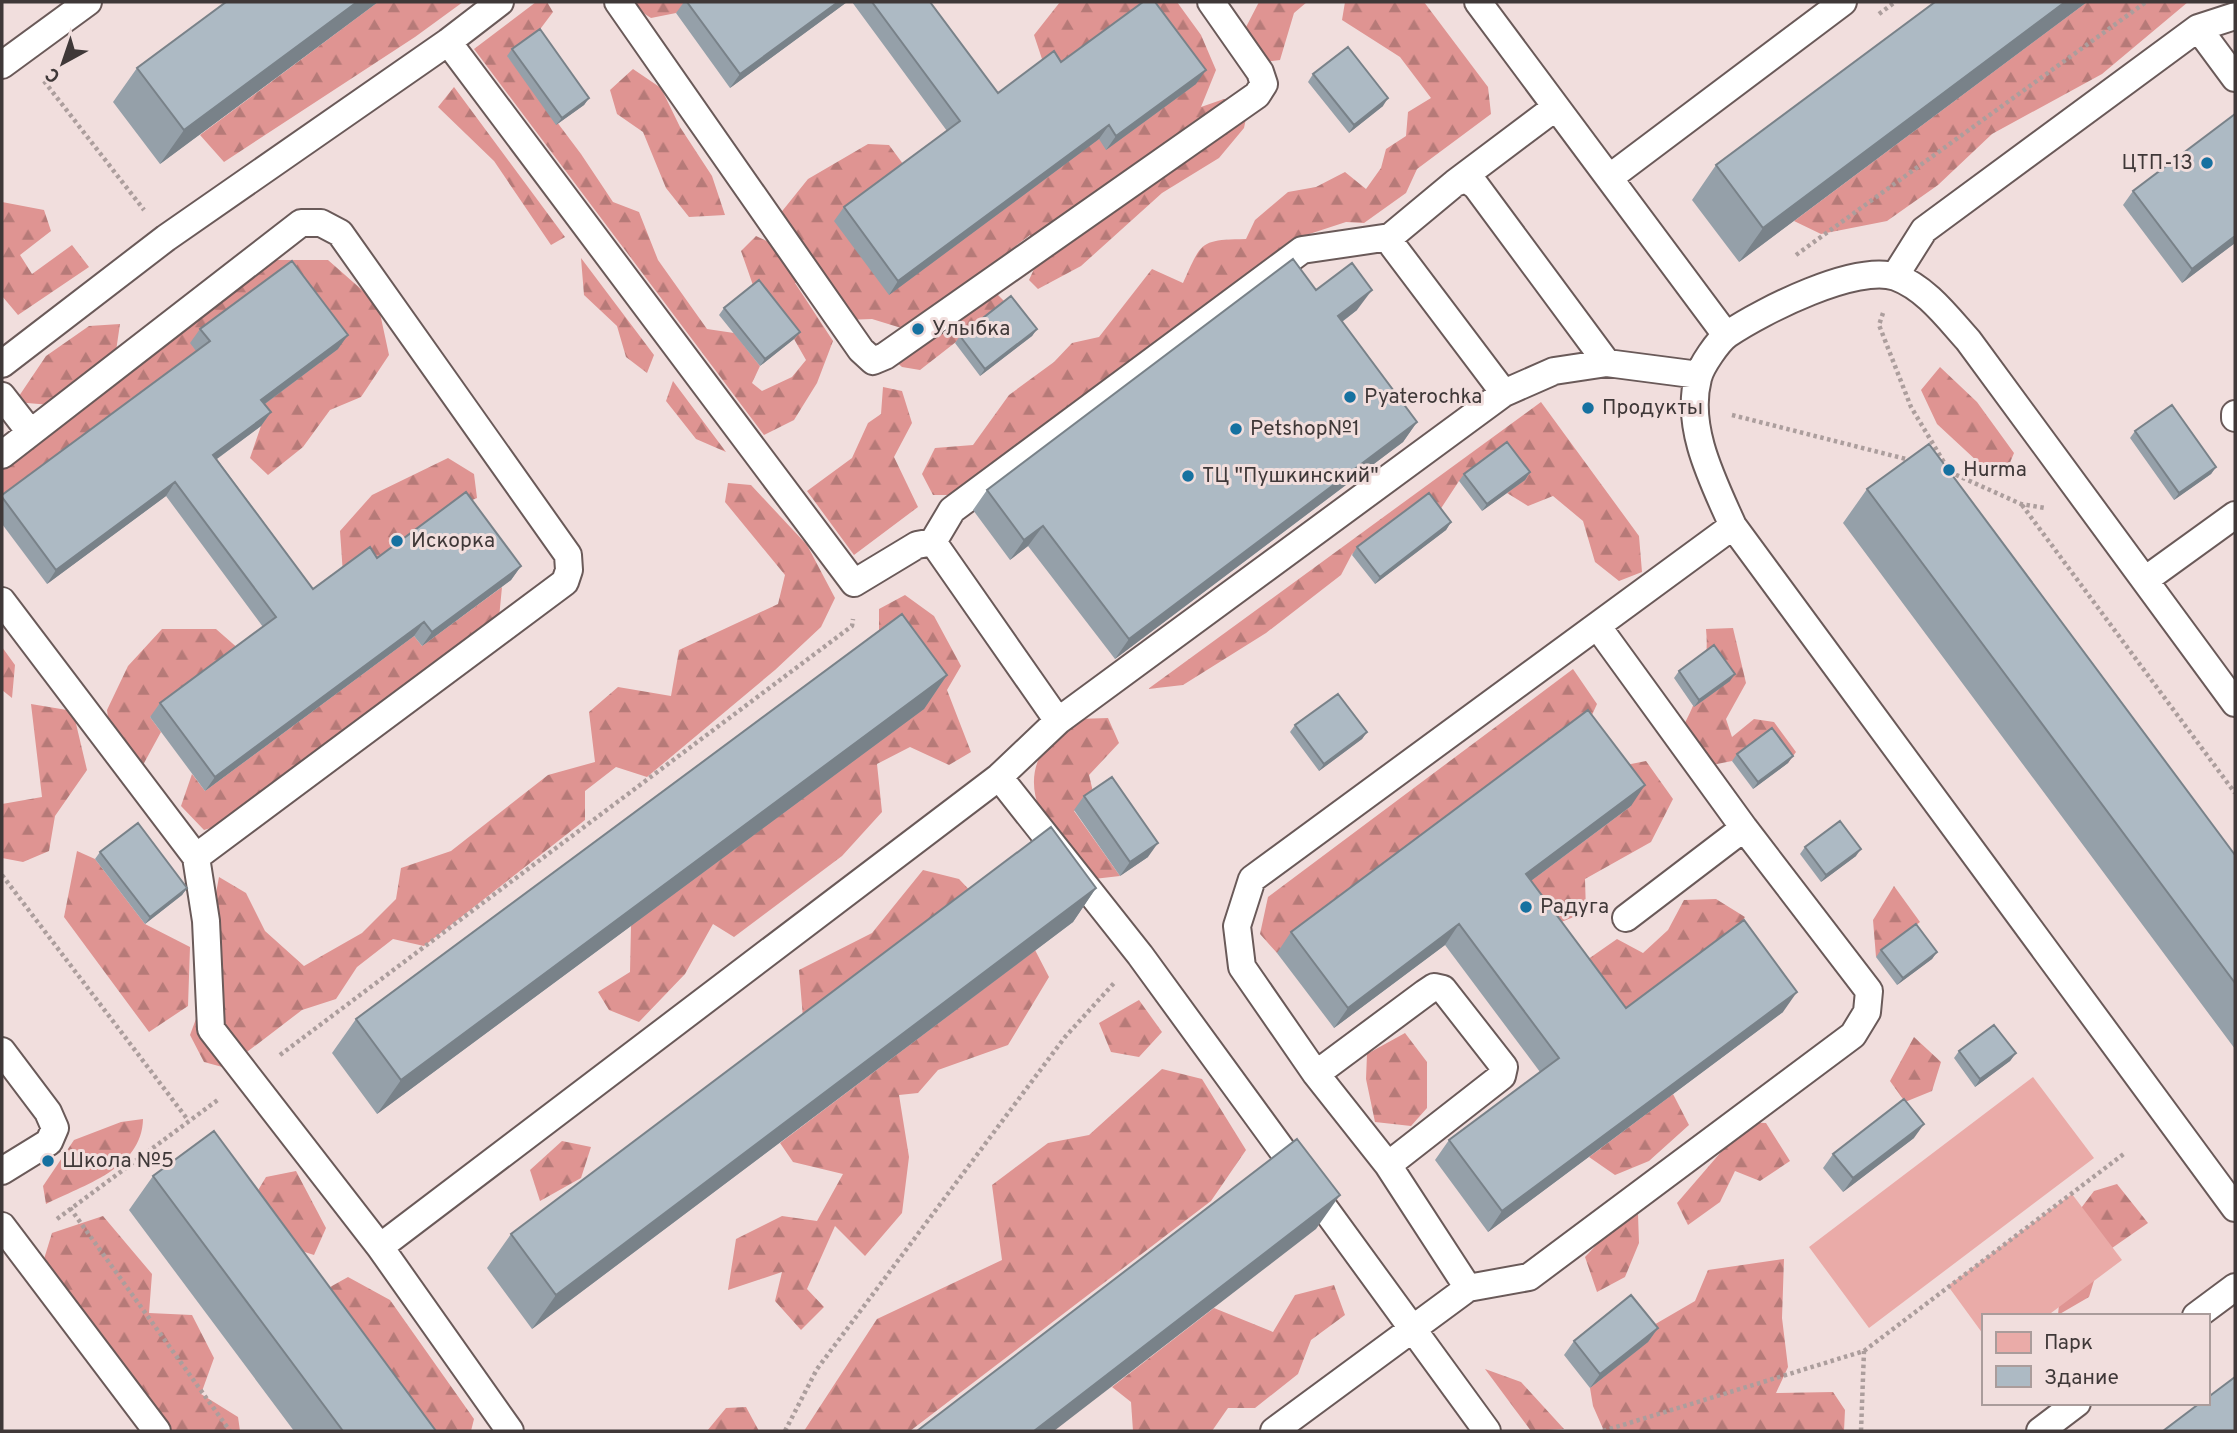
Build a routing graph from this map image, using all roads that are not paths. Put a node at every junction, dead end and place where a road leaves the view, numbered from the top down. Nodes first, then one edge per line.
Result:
1 (88, 2) edge
2 (500, 2) edge
3 (618, 2) edge
4 (1210, 2) edge
5 (1478, 2) edge
6 (1843, 2) edge
7 (2235, 16) edge
8 (2198, 28) junction
9 (447, 42) junction
10 (11, 58) edge
11 (2235, 78) edge
12 (1556, 107) junction
13 (1609, 178) junction
14 (1455, 183) junction
15 (1390, 237) junction
16 (1895, 276) junction
17 (1726, 335) junction
18 (1607, 363) junction
19 (2, 364) edge
20 (1699, 375) junction
21 (1504, 393) junction
22 (2, 396) edge
23 (30, 432) junction
24 (2, 455) edge
25 (2235, 516) edge
26 (1733, 526) junction
27 (933, 542) junction
28 (2145, 580) junction
29 (2, 601) edge
30 (1598, 627) junction
31 (2235, 703) edge
32 (1058, 721) junction
33 (999, 777) junction
34 (1744, 828) junction
35 (196, 858) junction
36 (1626, 918) dead end
37 (2, 1051) edge
38 (1316, 1074) junction
39 (1388, 1165) junction
40 (2, 1171) edge
41 (2235, 1208) edge
42 (2, 1226) edge
43 (380, 1247) junction
44 (2235, 1287) edge
45 (1468, 1288) junction
46 (2199, 1314) edge
47 (1411, 1330) junction
48 (2074, 1405) edge
49 (1479, 1429) edge
50 (157, 1431) edge
51 (510, 1431) edge
52 (1274, 1431) edge
53 (2039, 1431) edge

1 - 10 lane
2 - 9 lane
3 - 4 lane
5 - 12 lane
6 - 13 lane
7 - 8 lane
8 - 11 lane
8 - 16 lane
9 - 19 lane
9 - 27 lane
12 - 13 lane
12 - 14 lane
13 - 17 lane
14 - 15 lane
14 - 18 lane
15 - 21 lane
15 - 27 lane
16 - 17 lane
16 - 28 lane
17 - 20 lane
18 - 20 lane
18 - 21 lane
20 - 26 lane
21 - 32 lane
22 - 23 lane
23 - 24 lane
23 - 35 lane
25 - 28 lane
26 - 30 lane
26 - 41 lane
27 - 32 lane
28 - 31 lane
29 - 35 lane
30 - 34 lane
30 - 38 lane
32 - 33 lane
33 - 43 lane
33 - 47 lane
34 - 36 lane
34 - 45 lane
35 - 43 lane
37 - 40 lane
38 - 39 lane
38 - 39 lane
39 - 45 lane
42 - 50 lane
43 - 51 lane
44 - 46 lane
45 - 47 lane
47 - 49 lane
47 - 52 lane
48 - 53 lane

